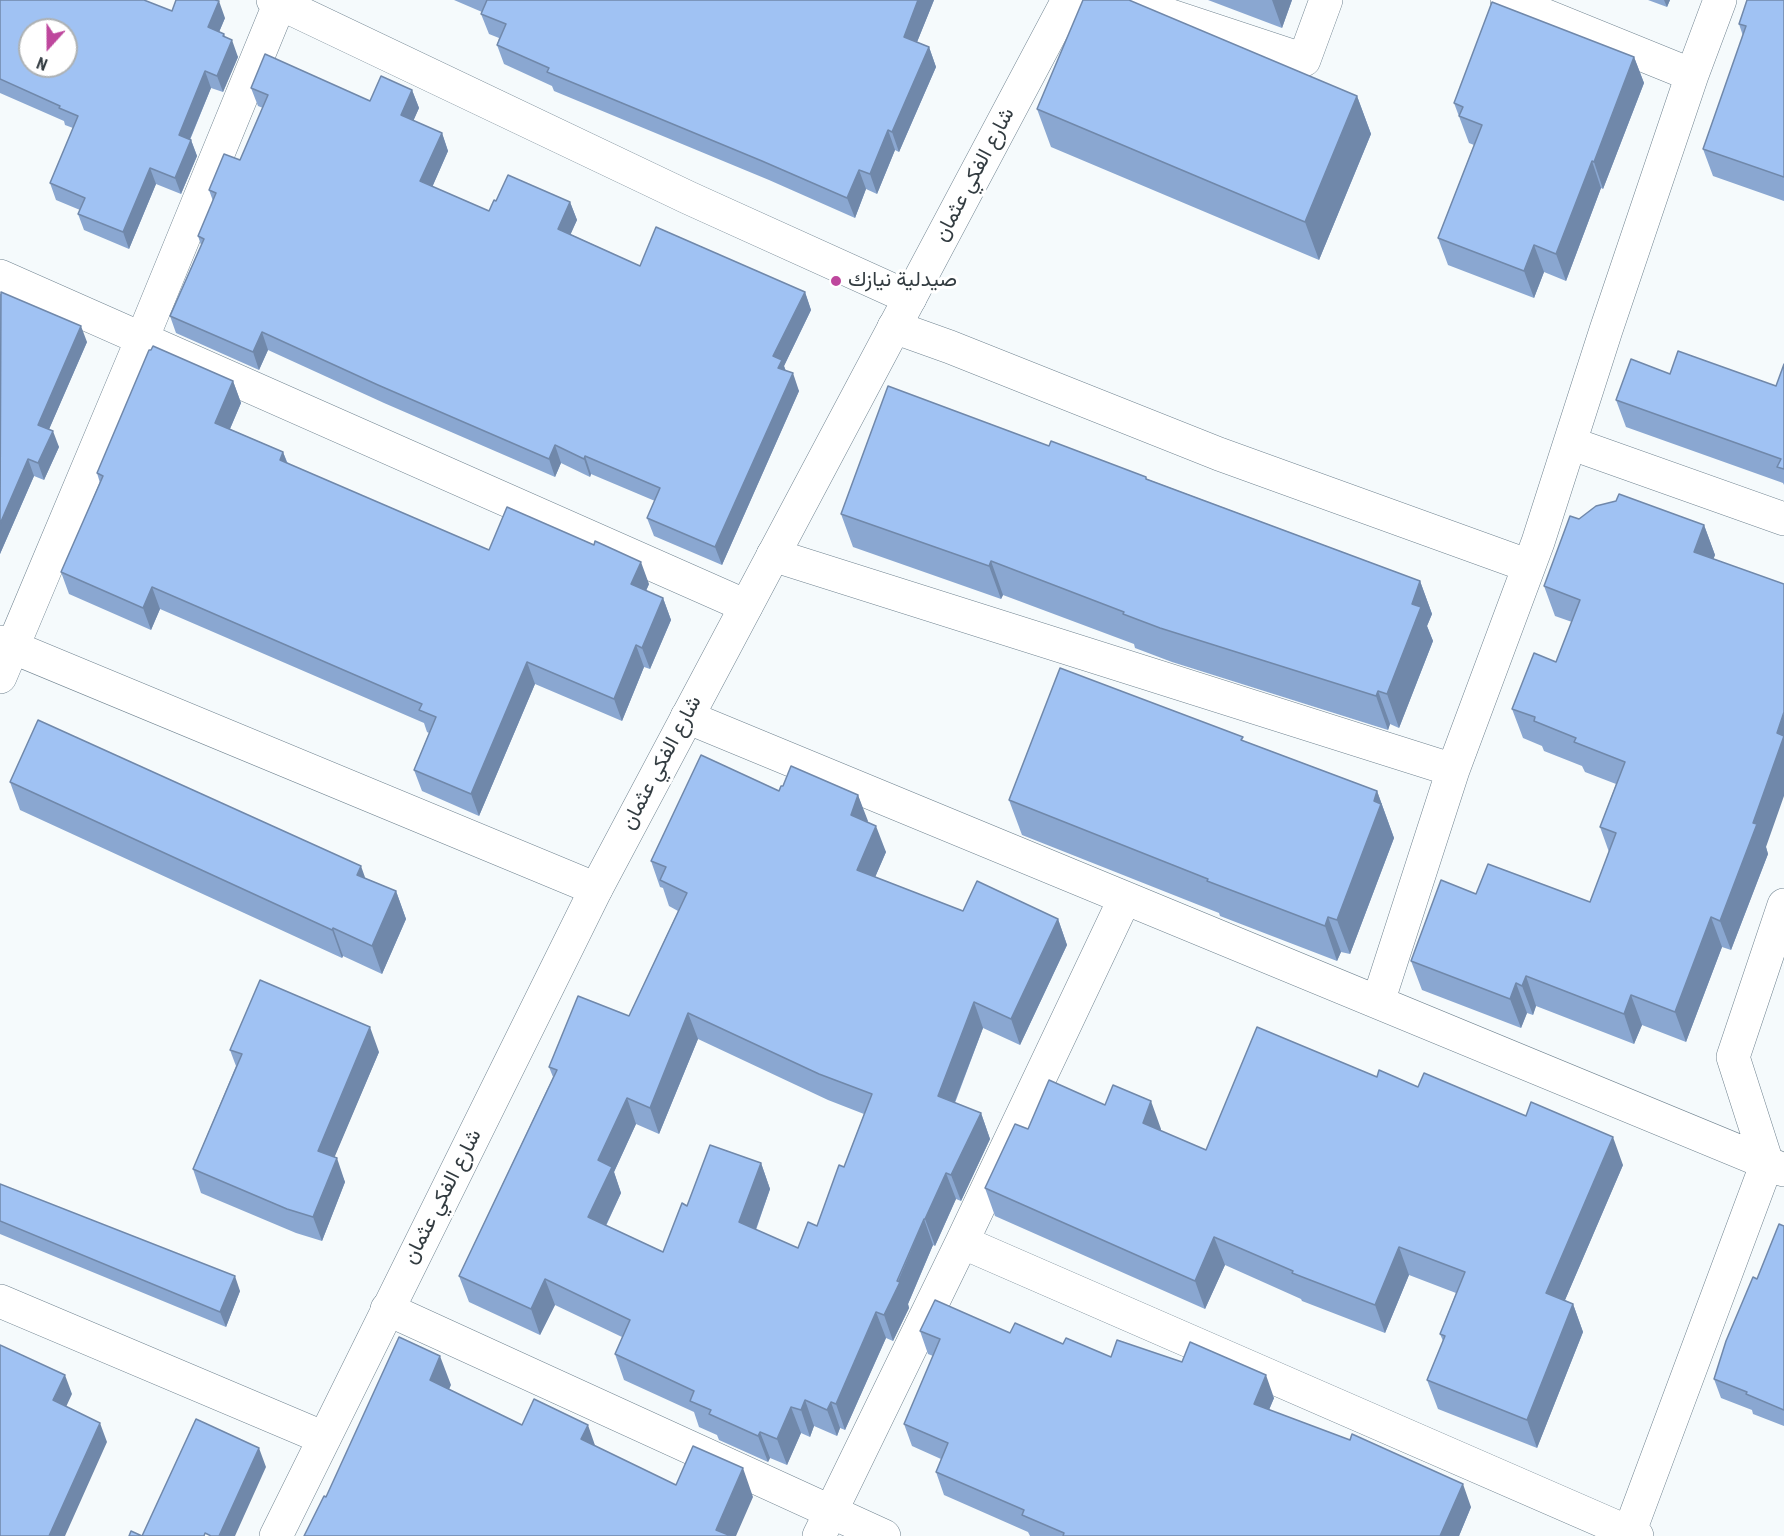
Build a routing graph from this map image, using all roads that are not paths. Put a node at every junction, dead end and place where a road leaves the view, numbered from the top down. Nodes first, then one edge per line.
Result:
1 (1068, 0) edge
2 (1123, 0) edge
3 (1326, 0) edge
4 (1507, 0) edge
5 (1720, 0) edge
6 (278, 1) edge
7 (1692, 75) junction
8 (0, 276) edge
9 (910, 298) junction
10 (894, 327) junction
11 (142, 339) junction
12 (1570, 443) junction
13 (1784, 519) edge
14 (773, 555) junction
15 (1529, 566) junction
16 (746, 606) junction
17 (4, 656) edge
18 (687, 717) junction
19 (1453, 770) junction
20 (596, 889) junction
21 (1125, 898) junction
22 (1784, 905) edge
23 (1378, 1002) junction
24 (1775, 1166) edge
25 (962, 1242) junction
26 (0, 1301) edge
27 (387, 1309) junction
28 (324, 1438) junction
29 (824, 1524) edge
30 (1632, 1535) edge
31 (276, 1536) edge
32 (884, 1536) edge

1 - 9 street, شارع الفكي عثمان
2 - 3 street
4 - 7 street
5 - 7 street
6 - 9 street
6 - 11 street
7 - 12 street
8 - 11 street
9 - 10 street, شارع الفكي عثمان
10 - 14 street, شارع الفكي عثمان
10 - 15 street
11 - 16 street
11 - 17 street
12 - 13 street
12 - 15 street
14 - 16 street, شارع الفكي عثمان
14 - 19 street
15 - 19 street
16 - 18 street, شارع الفكي عثمان
17 - 20 street
18 - 20 street, شارع الفكي عثمان
18 - 21 street
19 - 23 street
20 - 27 street, شارع الفكي عثمان
21 - 23 street
21 - 25 street
22 - 24 street
23 - 24 street
24 - 30 street
25 - 29 street
25 - 30 street
26 - 28 street
27 - 28 street, شارع الفكي عثمان
27 - 29 street
28 - 31 street, شارع الفكي عثمان
29 - 32 street

